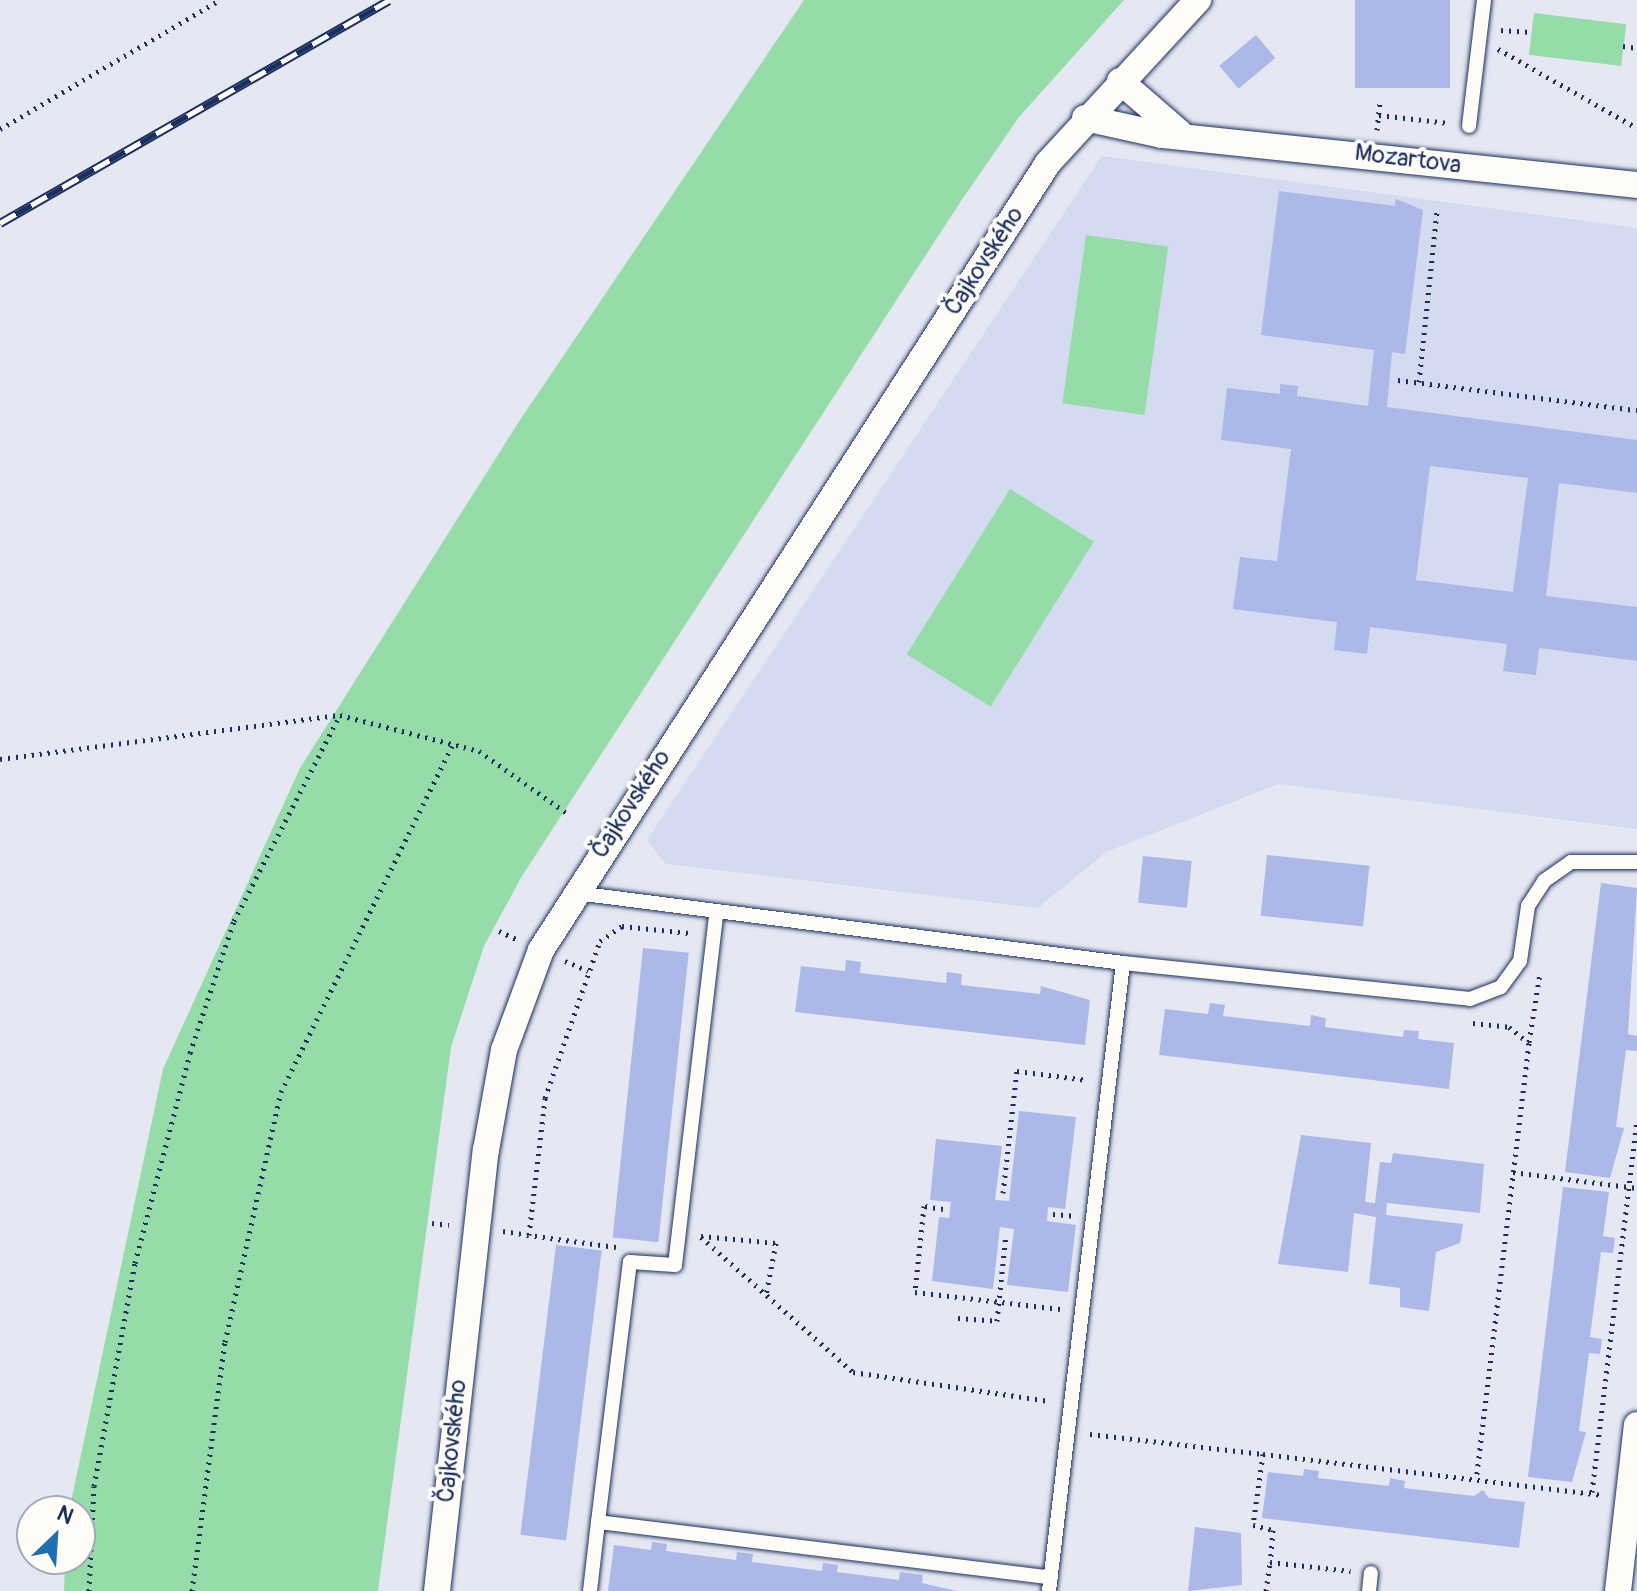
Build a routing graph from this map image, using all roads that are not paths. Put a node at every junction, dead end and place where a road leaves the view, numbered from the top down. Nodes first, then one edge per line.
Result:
1 (1198, 0) edge
2 (1484, 0) edge
3 (1120, 81) junction
4 (1085, 118) junction
5 (1469, 126) road end
6 (1180, 133) junction
7 (1637, 185) edge
8 (1637, 862) edge
9 (573, 893) junction
10 (716, 915) junction
11 (1123, 963) junction
12 (1637, 1425) edge
13 (598, 1522) junction
14 (1371, 1573) road end
15 (1050, 1584) edge
16 (437, 1591) edge
17 (590, 1591) edge
18 (1369, 1591) edge
19 (1618, 1591) edge

1 - 3 street, Čajkovského
2 - 5 lane
3 - 4 street, Čajkovského
3 - 6 street
4 - 6 street, Mozartova
4 - 9 street, Čajkovského
6 - 7 street, Mozartova
8 - 11 lane
9 - 10 lane
9 - 16 street, Čajkovského
10 - 11 lane
10 - 13 lane
11 - 15 lane
12 - 19 street
13 - 15 lane
13 - 17 lane
14 - 18 lane

